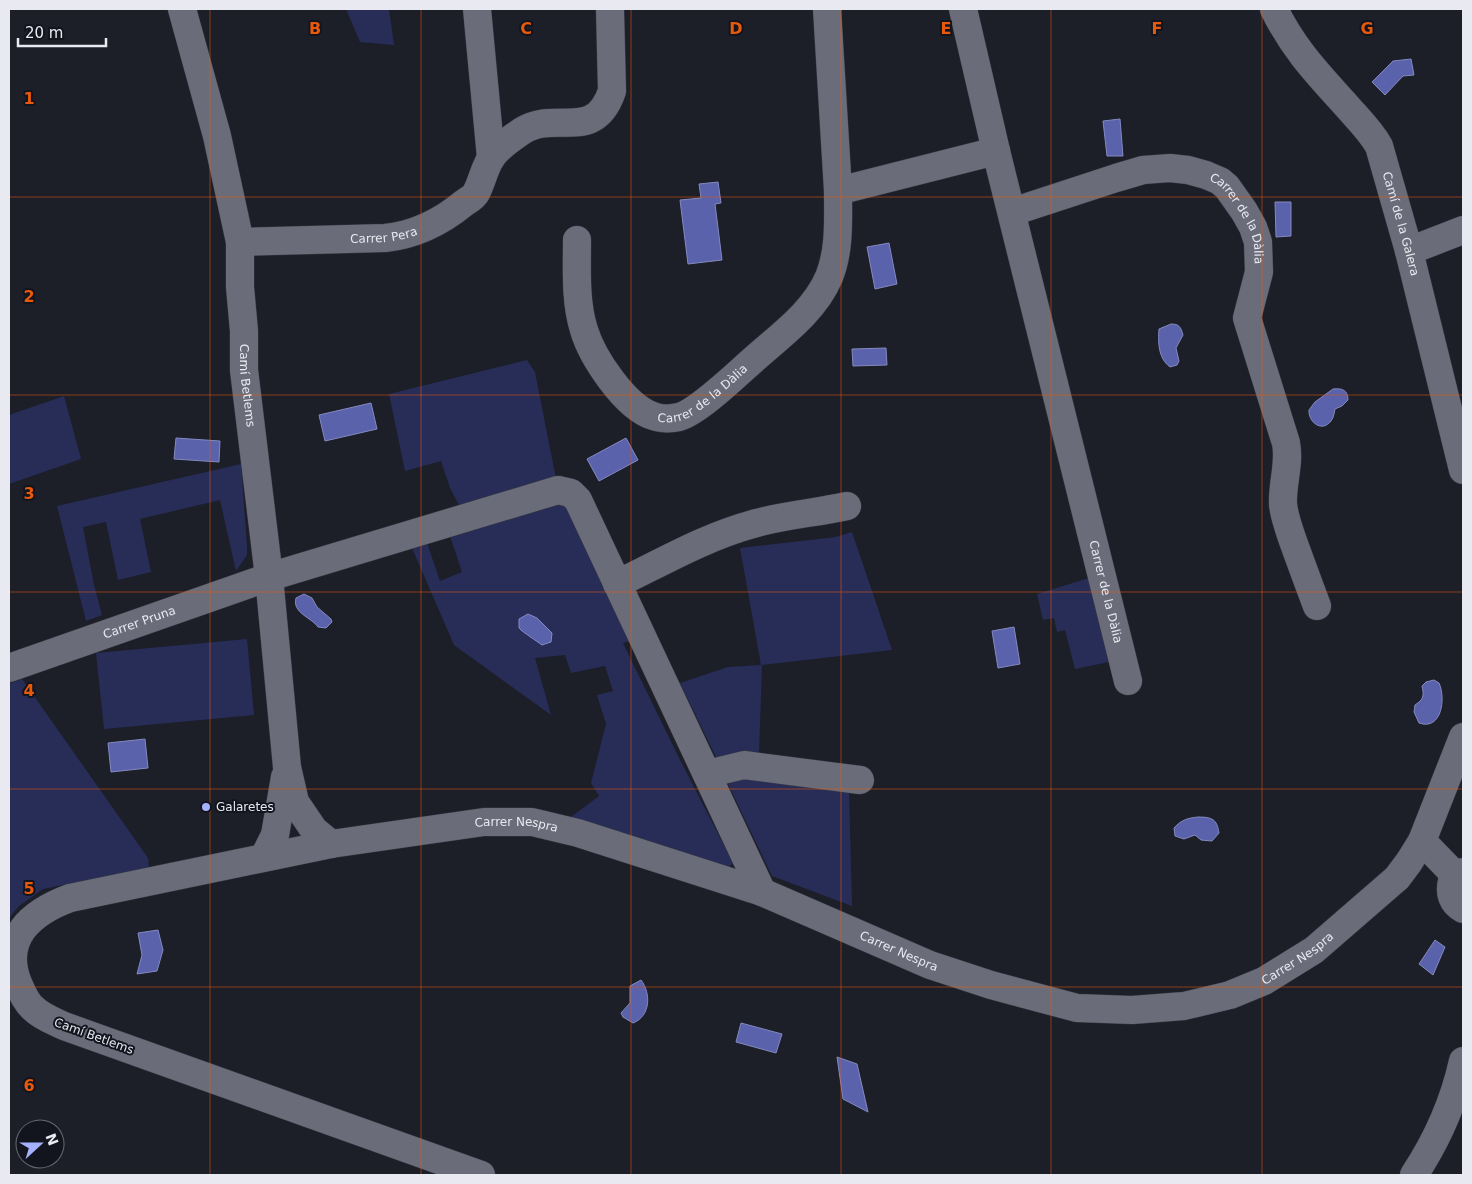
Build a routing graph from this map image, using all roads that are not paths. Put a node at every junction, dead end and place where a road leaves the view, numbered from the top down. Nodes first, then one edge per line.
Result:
1 (182, 9) edge
2 (477, 9) edge
3 (610, 9) edge
4 (827, 9) edge
5 (963, 9) edge
6 (1274, 9) edge
7 (996, 151) junction
8 (491, 158) junction
9 (838, 191) junction
10 (1012, 212) junction
11 (1463, 230) edge
12 (577, 240) dead end
13 (240, 242) junction
14 (1410, 251) junction
15 (1463, 470) edge
16 (847, 506) dead end
17 (269, 577) junction
18 (616, 584) junction
19 (1317, 606) dead end
20 (9, 668) edge
21 (1128, 680) dead end
22 (1463, 737) edge
23 (287, 766) junction
24 (707, 774) junction
25 (860, 780) dead end
26 (1422, 841) junction
27 (330, 844) junction
28 (264, 856) junction
29 (1460, 874) edge
30 (762, 892) junction
31 (1463, 909) edge
32 (1463, 1061) edge
33 (481, 1175) edge
34 (1414, 1175) edge

1 - 13 street, Camí Betlems
2 - 8 street, Carrer Pera
3 - 8 street, Carrer Pera
4 - 9 street, Carrer de la Dàlia
5 - 7 street, Carrer de la Dàlia
6 - 14 street, Camí de la Galera
7 - 9 street
7 - 10 street, Carrer de la Dàlia
8 - 13 street, Carrer Pera
9 - 12 street, Carrer de la Dàlia
10 - 19 street, Carrer de la Dàlia
10 - 21 street, Carrer de la Dàlia
11 - 14 street
13 - 17 street, Camí Betlems
14 - 15 street, Camí de la Galera
16 - 18 street
17 - 18 street, Carrer Pruna
17 - 20 street, Carrer Pruna
17 - 23 street, Camí Betlems
18 - 24 street, Carrer Pruna
22 - 26 street
23 - 27 street, Camí Betlems
23 - 28 street, Camí Betlems
24 - 25 street
24 - 30 street, Carrer Pruna
26 - 29 street
26 - 30 street, Carrer Nespra
27 - 28 street, Camí Betlems
27 - 30 street, Carrer Nespra
28 - 33 street, Camí Betlems
29 - 31 street
32 - 34 street

